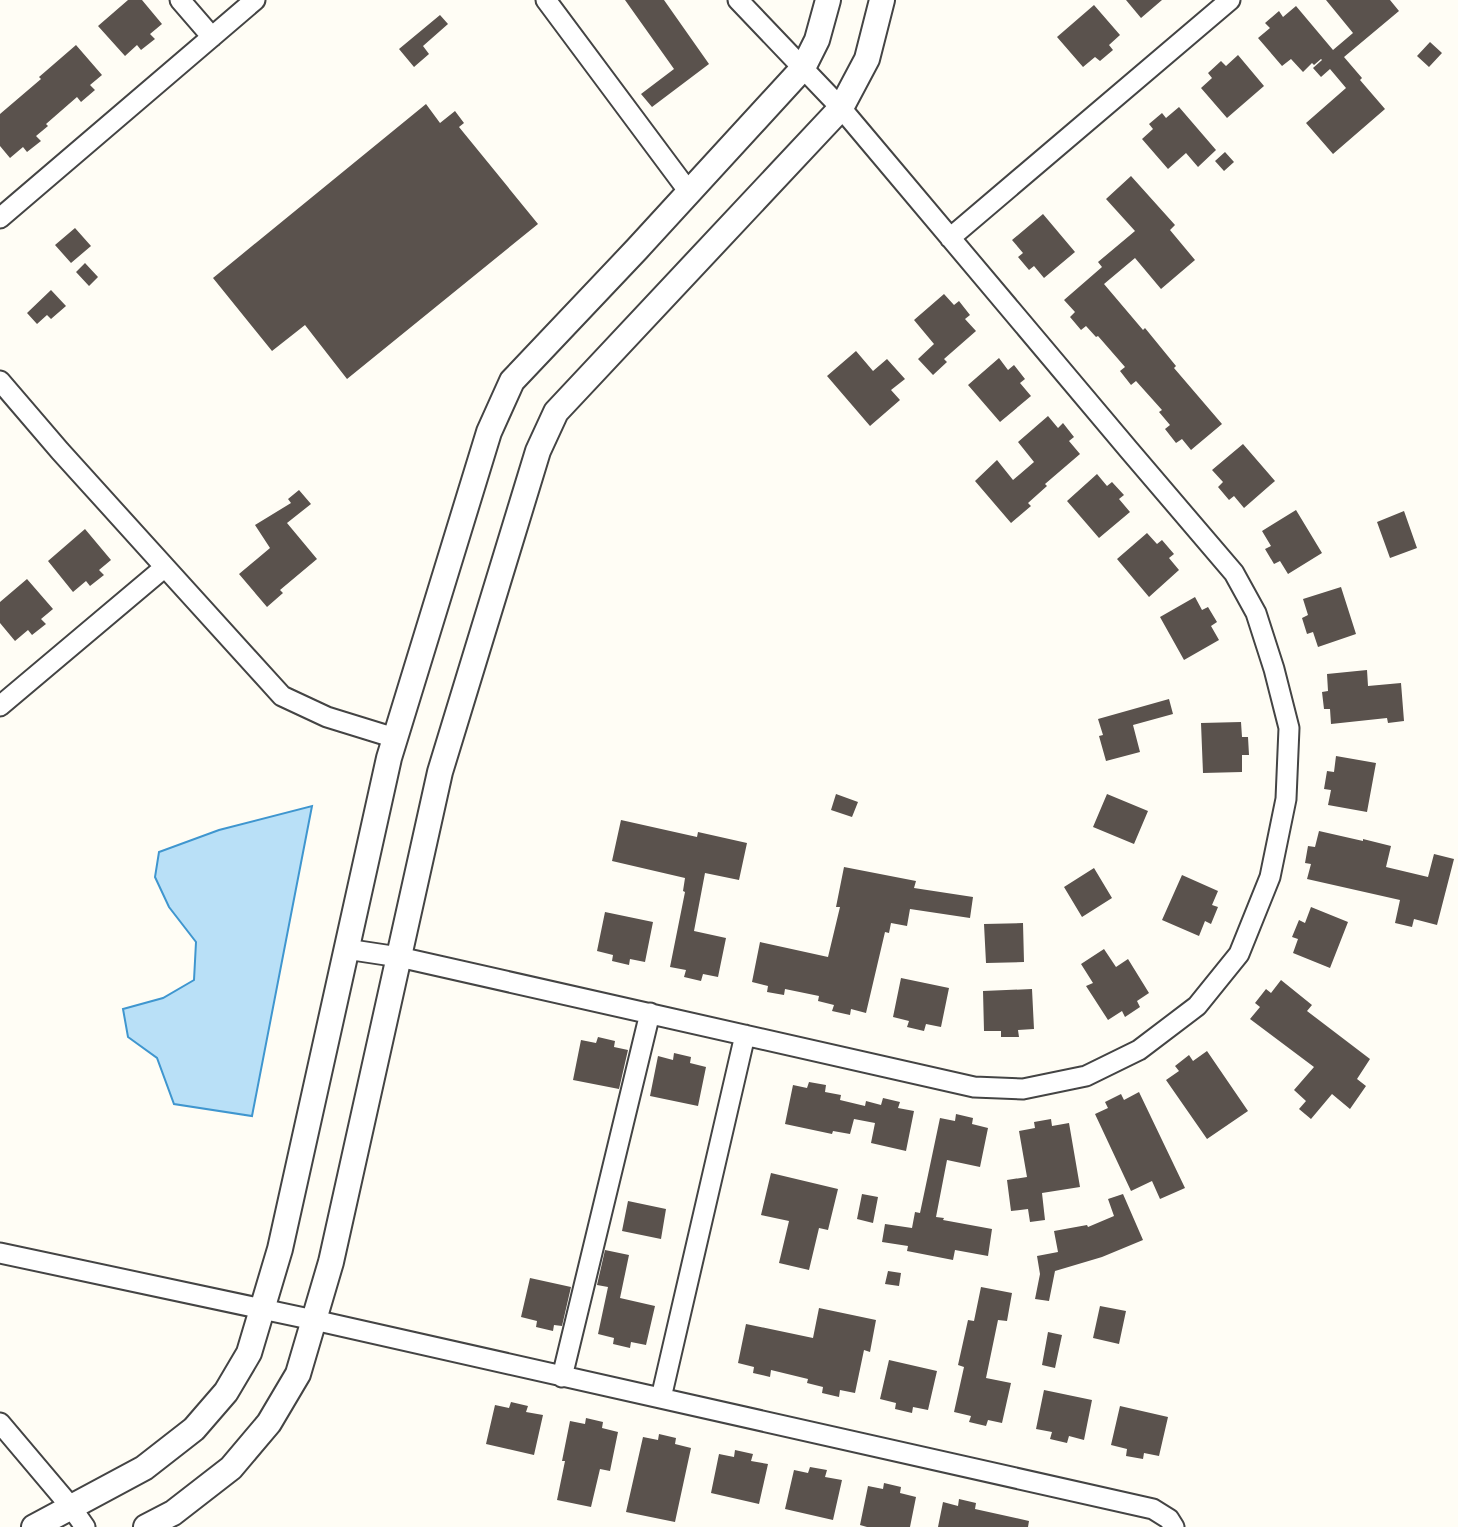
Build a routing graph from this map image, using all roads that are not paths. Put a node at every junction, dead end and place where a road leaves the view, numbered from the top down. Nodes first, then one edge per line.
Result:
1 (180, 0) edge
2 (256, 0) edge
3 (546, 0) edge
4 (738, 0) edge
5 (828, 0) edge
6 (882, 0) edge
7 (1230, 0) edge
8 (212, 37) junction
9 (803, 68) junction
10 (841, 108) junction
11 (689, 192) junction
12 (0, 218) edge
13 (950, 238) junction
14 (0, 381) edge
15 (165, 567) junction
16 (0, 706) edge
17 (395, 738) junction
18 (346, 949) junction
19 (399, 957) junction
20 (650, 1013) junction
21 (745, 1035) junction
22 (0, 1253) edge
23 (262, 1309) junction
24 (314, 1320) junction
25 (562, 1377) junction
26 (661, 1398) junction
27 (0, 1423) edge
28 (71, 1507) junction
29 (34, 1527) edge
30 (85, 1527) edge
31 (146, 1527) edge
32 (1174, 1527) edge

1 - 8 street
2 - 8 street
3 - 11 street
4 - 9 street
5 - 9 street
6 - 10 street
7 - 13 street
8 - 12 street
9 - 10 street
9 - 11 street
10 - 13 street
10 - 19 street
11 - 17 street
13 - 21 street
14 - 15 street
15 - 16 street
15 - 17 street
17 - 18 street
18 - 19 street
18 - 23 street
19 - 20 street
19 - 24 street
20 - 21 street
20 - 25 street
21 - 26 street
22 - 23 street
23 - 24 street
23 - 28 street
24 - 25 street
24 - 31 street
25 - 26 street
26 - 32 street
27 - 28 street
28 - 29 street
28 - 30 street

